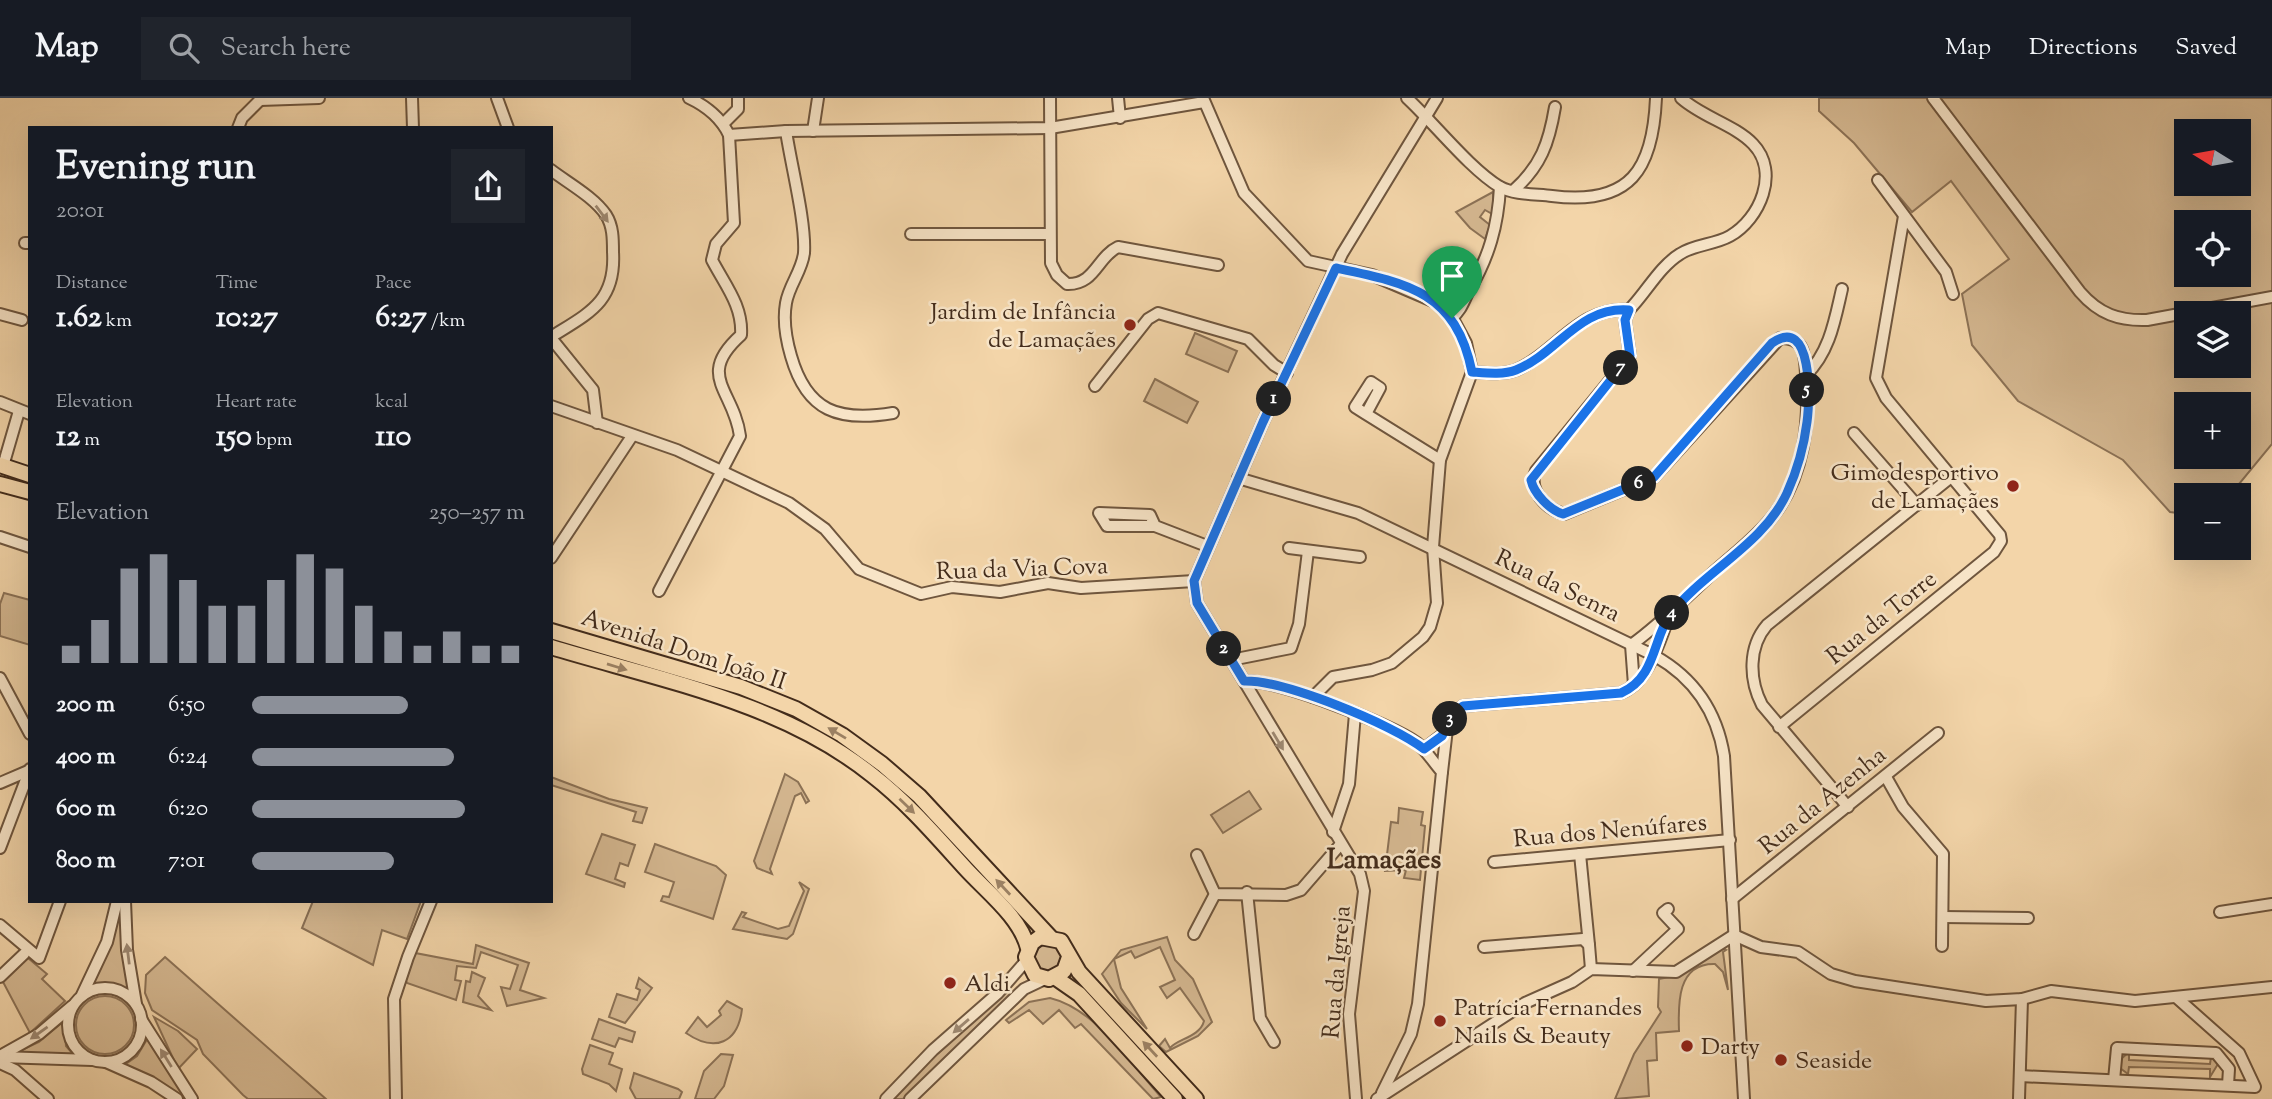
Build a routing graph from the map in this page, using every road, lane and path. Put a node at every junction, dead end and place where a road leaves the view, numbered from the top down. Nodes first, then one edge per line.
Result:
1 (319, 98) edge
2 (412, 98) edge
3 (496, 98) edge
4 (689, 98) edge
5 (738, 98) edge
6 (818, 98) edge
7 (1050, 98) edge
8 (1118, 98) edge
9 (1407, 98) edge
10 (1437, 98) edge
11 (1656, 98) edge
12 (1681, 98) edge
13 (1933, 98) edge
14 (260, 99) edge
15 (1203, 100) edge
16 (1555, 107) dead end
17 (1427, 117) junction
18 (1120, 118) junction
19 (723, 124) junction
20 (239, 126) edge
21 (413, 126) edge
22 (507, 126) edge
23 (1050, 128) junction
24 (786, 131) junction
25 (813, 131) junction
26 (729, 135) junction
27 (553, 172) edge
28 (1878, 180) dead end
29 (1500, 187) junction
30 (1513, 191) junction
31 (1904, 216) junction
32 (911, 234) dead end
33 (1051, 234) junction
34 (1218, 265) dead end
35 (1336, 268) junction
36 (1842, 289) dead end
37 (1953, 294) dead end
38 (2272, 297) edge
39 (1629, 310) junction
40 (0, 314) edge
41 (1452, 318) junction
42 (22, 320) dead end
43 (553, 337) edge
44 (553, 340) edge
45 (1472, 372) junction
46 (1287, 373) junction
47 (1806, 374) junction
48 (1095, 386) dead end
49 (0, 402) edge
50 (592, 402) junction
51 (553, 407) edge
52 (893, 412) dead end
53 (24, 413) edge
54 (1366, 414) dead end
55 (575, 415) junction
56 (597, 423) junction
57 (1854, 433) dead end
58 (632, 436) junction
59 (1440, 460) junction
60 (1, 466) edge
61 (723, 471) junction
62 (28, 474) edge
63 (1951, 477) junction
64 (1238, 478) junction
65 (0, 484) edge
66 (28, 491) edge
67 (1917, 505) junction
68 (1155, 526) dead end
69 (0, 537) edge
70 (28, 546) edge
71 (1207, 547) junction
72 (1433, 547) junction
73 (1289, 548) dead end
74 (1308, 551) junction
75 (553, 555) edge
76 (1360, 557) dead end
77 (1194, 581) junction
78 (659, 591) dead end
79 (1669, 616) junction
80 (553, 632) edge
81 (1631, 645) junction
82 (553, 648) edge
83 (1655, 656) junction
84 (1231, 660) junction
85 (0, 678) edge
86 (1244, 681) junction
87 (1634, 685) junction
88 (1313, 697) junction
89 (1355, 714) junction
90 (1447, 727) junction
91 (1779, 727) junction
92 (28, 730) edge
93 (1938, 733) dead end
94 (1424, 749) junction
95 (28, 770) edge
96 (1442, 772) junction
97 (28, 773) edge
98 (1886, 777) junction
99 (0, 783) edge
100 (1848, 807) junction
101 (1333, 832) junction
102 (1730, 840) junction
103 (1340, 845) junction
104 (0, 848) edge
105 (1197, 855) dead end
106 (1580, 855) junction
107 (1494, 862) dead end
108 (1247, 892) junction
109 (1215, 894) junction
110 (1732, 899) junction
111 (59, 903) edge
112 (117, 903) edge
113 (125, 903) edge
114 (430, 903) edge
115 (2272, 904) edge
116 (1668, 909) dead end
117 (2220, 912) dead end
118 (1943, 917) junction
119 (2028, 918) dead end
120 (0, 925) edge
121 (1194, 934) dead end
122 (1734, 934) junction
123 (1050, 937) junction
124 (1589, 945) junction
125 (1942, 946) dead end
126 (1484, 947) dead end
127 (24, 954) dead end
128 (1027, 955) junction
129 (1069, 957) junction
130 (1591, 969) junction
131 (1633, 971) junction
132 (0, 977) edge
133 (1050, 978) junction
134 (2272, 987) edge
135 (82, 995) junction
136 (2177, 998) junction
137 (2022, 999) junction
138 (74, 1004) junction
139 (138, 1012) junction
140 (1273, 1042) dead end
141 (0, 1057) edge
142 (38, 1057) junction
143 (101, 1061) junction
144 (0, 1063) edge
145 (2020, 1076) junction
146 (2115, 1080) junction
147 (32, 1084) junction
148 (2228, 1085) junction
149 (1380, 1096) edge
150 (48, 1099) edge
151 (177, 1099) edge
152 (192, 1099) edge
153 (396, 1099) edge
154 (886, 1099) edge
155 (910, 1099) edge
156 (1175, 1099) edge
157 (1196, 1099) edge
158 (1356, 1099) edge
159 (1744, 1099) edge
160 (2019, 1099) edge

1 - 14 street
2 - 21 street
3 - 22 street
4 - 19 street
5 - 19 street
6 - 25 street
7 - 23 street
8 - 18 street
9 - 17 street
10 - 17 street
11 - 30 street
12 - 39 street
13 - 38 street
14 - 20 street
15 - 18 street
15 - 35 street
16 - 30 street
17 - 29 street
17 - 35 street
18 - 23 street
19 - 26 street
23 - 25 street
23 - 33 street
24 - 25 street
24 - 26 street
24 - 52 street
26 - 61 street
27 -> 43 street
28 - 31 street
29 - 30 street
29 - 41 street
31 - 37 street
31 - 63 street
32 - 33 street
33 - 34 street
35 - 41 street
35 - 46 street
36 - 47 street
39 - 45 street
39 - 47 street
40 - 42 street
41 - 45 street
44 - 50 street
45 - 59 street
46 - 48 street
46 - 64 street
47 - 79 street
49 - 53 street
50 - 55 street
50 - 56 street
51 - 55 street, Rua da Via Cova
53 - 60 street
54 - 59 street
55 - 56 street, Rua da Via Cova
56 - 58 street, Rua da Via Cova
57 - 67 street
58 - 61 street, Rua da Via Cova
58 - 75 street
59 - 72 street
60 - 62 main road
61 - 77 street, Rua da Via Cova
61 - 78 street
63 - 67 street
63 - 91 street, Rua da Torre
64 - 71 street
64 - 72 street, Rua da Senra
65 - 66 main road
67 - 91 street
68 - 71 street
69 - 70 street
71 - 77 street
72 - 81 street, Rua da Senra
72 - 88 street
73 - 74 street
74 - 76 street
74 - 84 street
77 - 84 street
79 - 81 street
79 - 83 street
123 -> 80 main road, Avenida Dom João II
81 - 83 street, Rua da Senra
81 - 87 street
82 -> 128 main road, Avenida Dom João II
83 - 87 street
83 - 102 street, Rua da Senra
84 - 86 street
85 - 92 street
86 - 88 street
86 -> 101 street
87 - 90 street
88 - 89 street
89 - 94 street
89 - 101 street
90 - 94 street
90 - 96 street
91 - 100 street
93 - 98 street, Rua da Azenha
94 - 96 street
95 - 99 street
96 - 149 street
97 - 104 street
98 - 100 street, Rua da Azenha
98 - 118 street
100 - 110 street, Rua da Azenha
101 - 103 street
102 - 106 street, Rua dos Nenúfares
102 - 110 street, Rua da Senra
103 - 108 street
103 - 158 street, Rua da Igreja
105 - 109 street
106 - 107 street, Rua dos Nenúfares
106 - 124 street
108 - 109 street
108 - 140 street
109 - 121 street
110 - 122 street, Rua da Senra
111 - 120 street
112 - 135 street
139 -> 113 street
114 - 153 street
115 - 117 street
116 - 131 street
118 - 119 street
118 - 125 street
122 - 131 street
122 - 137 street
122 - 159 street, Rua da Senra
123 - 128 main road
123 - 129 main road, Avenida Dom João II
124 - 126 street
124 - 130 street
127 - 132 street
128 - 133 main road, Avenida Dom João II
128 -> 154 street
129 - 133 main road
157 -> 129 main road, Avenida Dom João II
130 - 131 street
130 - 149 street
133 - 155 street
133 - 156 main road, Avenida Dom João II
134 - 136 street
135 - 138 street
135 - 139 street
136 - 137 street
136 - 148 street
137 - 145 street
138 -> 141 street
138 - 143 street
139 - 143 street
152 -> 139 street
141 - 142 street
142 - 143 street
142 - 147 street
143 - 151 street
144 - 147 street
145 - 146 street
145 - 160 street
146 - 148 street
146 - 148 street
147 - 150 street

